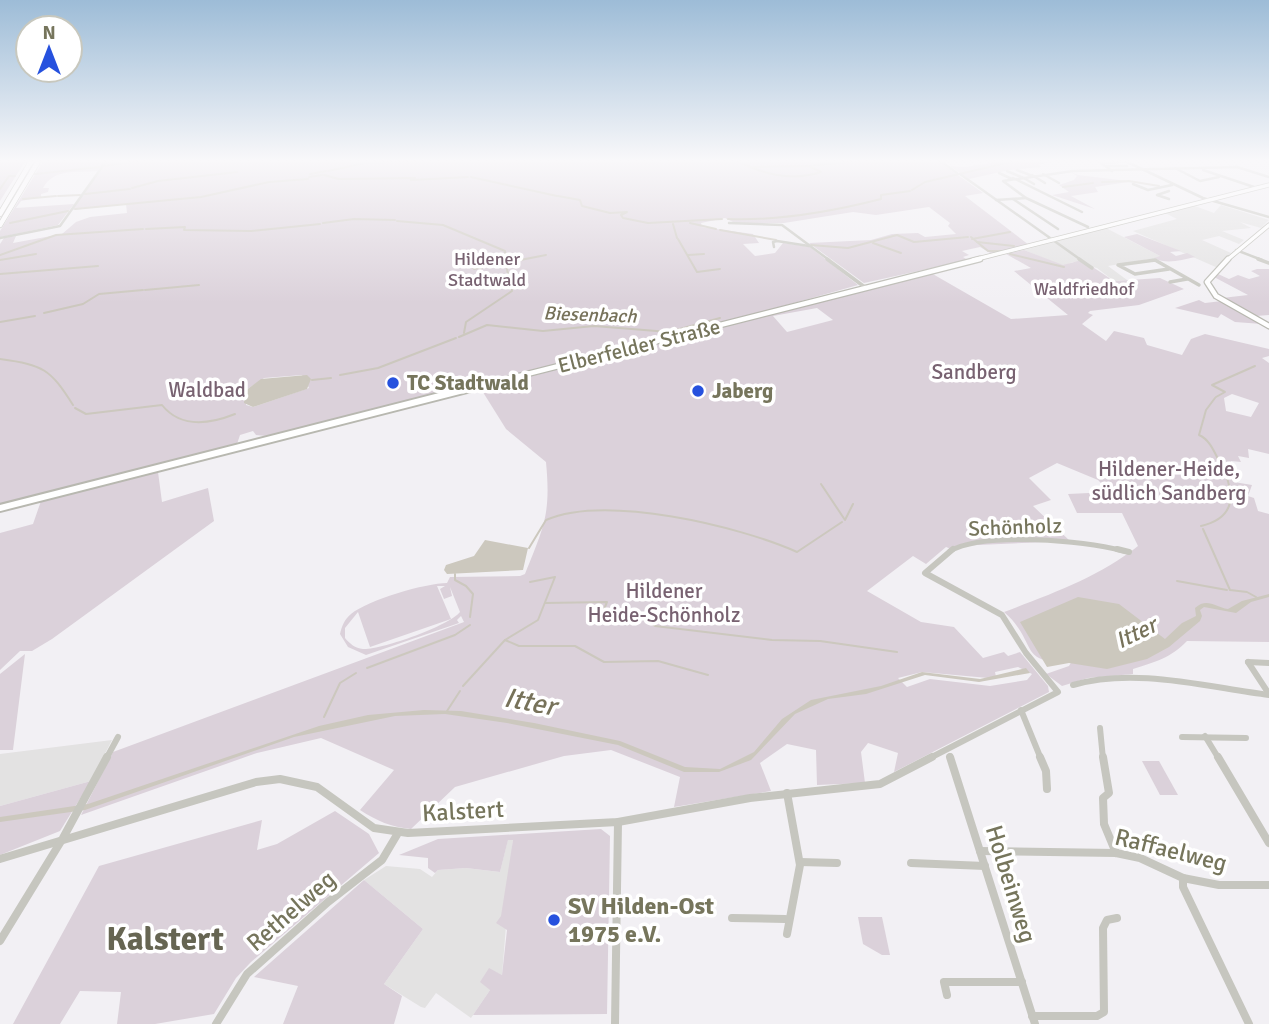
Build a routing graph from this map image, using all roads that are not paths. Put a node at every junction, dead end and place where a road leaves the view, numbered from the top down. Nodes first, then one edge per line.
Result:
1 (10, 208) edge
2 (71, 208) edge
3 (1007, 208) edge
4 (1026, 208) edge
5 (1048, 208) edge
6 (1072, 208) edge
7 (1179, 208) edge
8 (1236, 208) edge
9 (1082, 212) dead end
10 (1269, 217) edge
11 (729, 223) dead end
12 (0, 225) edge
13 (1269, 225) edge
14 (1088, 227) dead end
15 (1058, 229) dead end
16 (0, 238) edge
17 (1053, 240) junction
18 (774, 247) dead end
19 (812, 247) junction
20 (1237, 250) junction
21 (1269, 262) edge
22 (1118, 265) junction
23 (1108, 266) dead end
24 (1092, 268) dead end
25 (1169, 269) junction
26 (1132, 273) junction
27 (1124, 274) dead end
28 (1187, 279) junction
29 (1170, 282) dead end
30 (1199, 285) dead end
31 (866, 288) junction
32 (1269, 326) edge
33 (0, 508) edge
34 (1129, 552) dead end
35 (1269, 663) edge
36 (1073, 685) dead end
37 (1058, 692) joint
38 (1269, 695) edge
39 (1021, 710) junction
40 (1100, 728) dead end
41 (1205, 736) junction
42 (118, 737) dead end
43 (1182, 737) dead end
44 (1246, 738) dead end
45 (948, 753) junction
46 (1047, 789) dead end
47 (788, 793) junction
48 (618, 821) junction
49 (586, 823) joint
50 (398, 833) junction
51 (63, 838) junction
52 (1269, 843) edge
53 (980, 851) junction
54 (1116, 853) junction
55 (0, 859) edge
56 (800, 862) junction
57 (837, 863) dead end
58 (911, 863) dead end
59 (985, 866) junction
60 (1183, 878) junction
61 (1269, 886) edge
62 (732, 918) dead end
63 (1117, 918) dead end
64 (785, 919) junction
65 (787, 934) dead end
66 (0, 941) edge
67 (1022, 982) junction
68 (947, 995) dead end
69 (1033, 1020) edge
70 (216, 1024) edge
71 (615, 1024) edge
72 (1249, 1024) edge

1 - 12 highway
2 - 16 street
3 - 17 street
4 - 15 street
5 - 14 street
6 - 9 street
7 - 17 main road, Elberfelder Straße
8 - 10 street
11 - 19 street
13 - 20 main road
17 - 24 street
17 - 31 main road, Elberfelder Straße
18 - 19 street
19 - 31 street
20 - 21 street
20 - 32 main road
22 - 23 street
22 - 25 street
22 - 26 street
25 - 26 street
25 - 28 street
26 - 27 street
28 - 29 street
28 - 30 street
31 - 33 main road, Elberfelder Straße
34 - 37 street, Schönholz
35 - 38 street
36 - 38 street
37 - 39 street, Kalstert
39 - 45 street, Kalstert
39 - 46 street
40 - 54 street
41 - 43 street
41 - 44 street
41 - 52 street
42 - 51 street
45 - 47 street, Kalstert
45 - 53 street, Holbeinweg
47 - 48 street, Kalstert
47 - 56 street
48 - 49 street, Kalstert
48 - 71 street
49 - 50 street, Kalstert
50 - 51 street, Kalstert
50 - 70 street, Rethelweg
51 - 55 street, Kalstert
51 - 66 street
53 - 54 street, Raffaelweg
53 - 59 street, Holbeinweg
54 - 60 street, Raffaelweg
56 - 57 street
56 - 64 street
58 - 59 street
59 - 67 street, Holbeinweg
60 - 61 street, Raffaelweg
60 - 72 street
62 - 64 street
63 - 69 street
64 - 65 street
67 - 68 street
67 - 69 street, Holbeinweg

